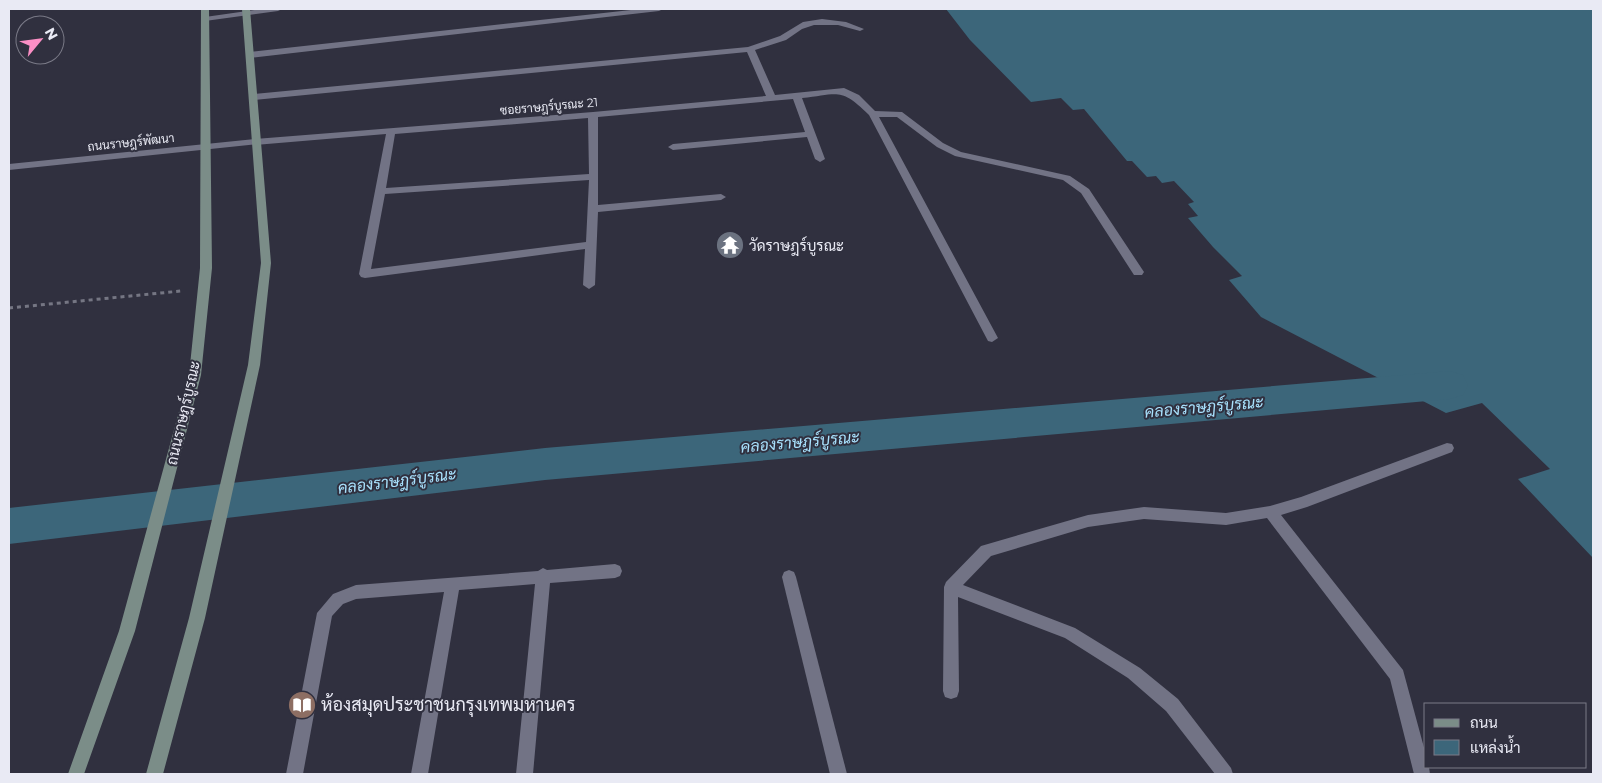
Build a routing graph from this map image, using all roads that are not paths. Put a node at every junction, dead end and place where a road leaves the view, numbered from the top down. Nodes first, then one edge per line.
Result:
1 (205, 9) edge
2 (278, 9) edge
3 (659, 9) edge
4 (246, 11) edge
5 (205, 19) junction
6 (860, 29) dead end
7 (750, 49) junction
8 (250, 55) junction
9 (797, 96) junction
10 (253, 97) junction
11 (772, 98) junction
12 (873, 114) junction
13 (593, 115) junction
14 (391, 132) junction
15 (811, 134) junction
16 (255, 142) junction
17 (673, 147) dead end
18 (204, 148) junction
19 (820, 159) dead end
20 (9, 167) edge
21 (594, 177) junction
22 (380, 191) junction
23 (721, 197) dead end
24 (592, 209) junction
25 (590, 245) junction
26 (1138, 272) dead end
27 (589, 284) dead end
28 (992, 338) dead end
29 (1447, 448) dead end
30 (1270, 512) junction
31 (614, 570) dead end
32 (543, 575) junction
33 (789, 577) dead end
34 (452, 583) junction
35 (951, 587) junction
36 (951, 691) dead end
37 (76, 774) edge
38 (154, 774) edge
39 (294, 774) edge
40 (420, 774) edge
41 (525, 774) edge
42 (839, 774) edge
43 (1225, 774) edge
44 (1422, 774) edge

1 - 5 main road, ถนนราษฎร์บูรณะ
2 - 4 street
3 - 8 street
4 - 5 street
4 - 8 main road
5 - 18 main road, ถนนราษฎร์บูรณะ
6 - 7 street
7 - 10 street
7 - 11 street
8 - 10 main road
9 - 11 street, ซอยราษฎร์บูรณะ 21
9 - 12 street, ซอยราษฎร์บูรณะ 21
9 - 15 street
10 - 16 main road
11 - 13 street, ซอยราษฎร์บูรณะ 21
12 - 26 street
12 - 28 street
13 - 14 street, ซอยราษฎร์บูรณะ 21
13 - 21 street
14 - 16 street, ซอยราษฎร์บูรณะ 21
14 - 22 street
15 - 17 street
15 - 19 street
16 - 18 street, ถนนราษฎร์พัฒนา
16 - 38 main road
18 - 20 street, ถนนราษฎร์พัฒนา
18 - 37 main road, ถนนราษฎร์บูรณะ
21 - 22 street
21 - 24 street
22 - 25 street
23 - 24 street
24 - 25 street
25 - 27 street
29 - 30 street
30 - 35 street
30 - 44 street
31 - 32 street
32 - 34 street
32 - 41 street
33 - 42 street
34 - 39 street
34 - 40 street
35 - 36 street
35 - 43 street

